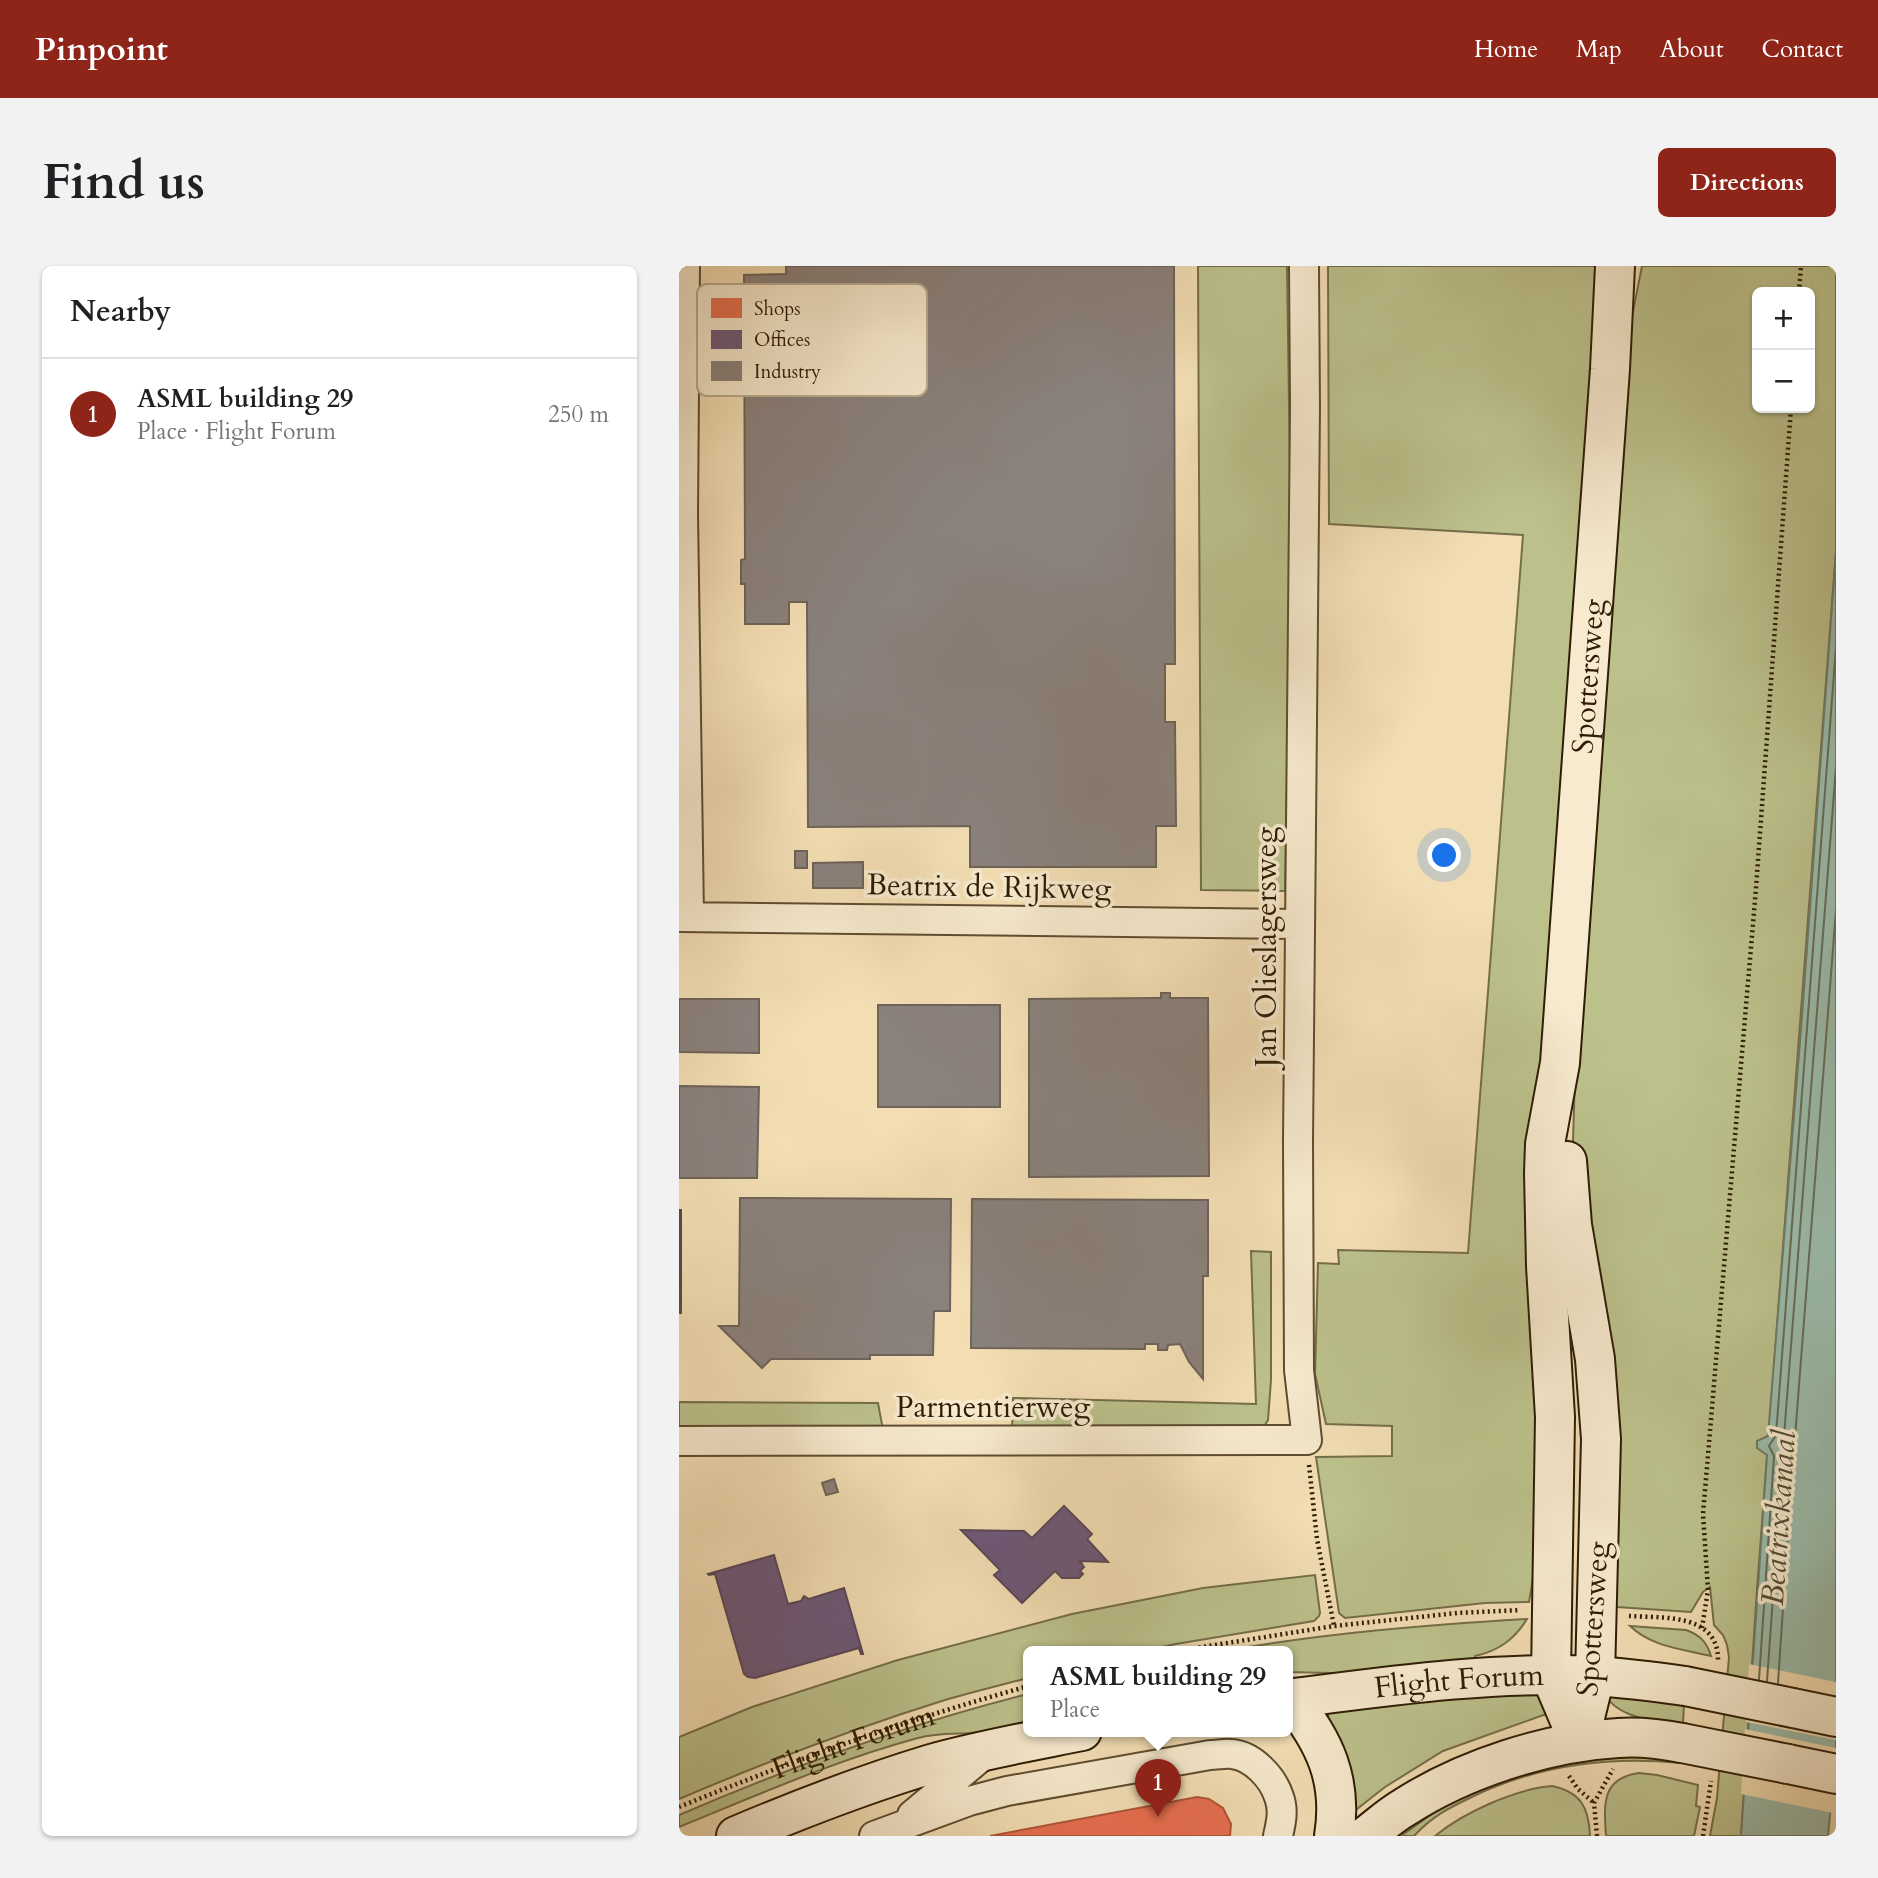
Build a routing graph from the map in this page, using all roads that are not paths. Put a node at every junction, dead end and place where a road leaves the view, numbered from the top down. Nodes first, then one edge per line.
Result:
1 (685, 266) edge
2 (1304, 266) edge
3 (1618, 273) edge
4 (684, 917) edge
5 (1299, 924) junction
6 (1560, 1063) junction
7 (1307, 1440) joint
8 (679, 1441) edge
9 (1551, 1676) junction
10 (1595, 1676) junction
11 (1293, 1699) edge
12 (1293, 1703) edge
13 (1836, 1717) edge
14 (1051, 1737) edge
15 (990, 1749) junction
16 (1573, 1758) junction
17 (1836, 1774) edge
18 (886, 1832) edge
19 (736, 1836) edge
20 (1278, 1836) edge
21 (1334, 1836) edge
22 (1366, 1836) edge

1 - 4 street
2 - 5 street, Jan Olieslagersweg
3 - 6 main road, Spottersweg
4 - 5 street, Beatrix de Rijkweg
5 - 7 street, Jan Olieslagersweg
6 - 9 main road, Spottersweg
6 - 10 main road, Spottersweg
7 - 8 street, Parmentierweg
9 - 10 main road, Flight Forum
9 - 11 main road, Flight Forum
9 - 16 main road, Spottersweg
10 - 13 main road, Flight Forum, bridge
10 - 16 main road, Spottersweg
12 - 21 main road, Flight Forum
14 - 15 main road, Flight Forum
15 - 18 street, Flight Forum
15 - 19 main road, Flight Forum
16 - 17 main road, bridge
16 - 22 main road
18 - 20 street, Flight Forum

